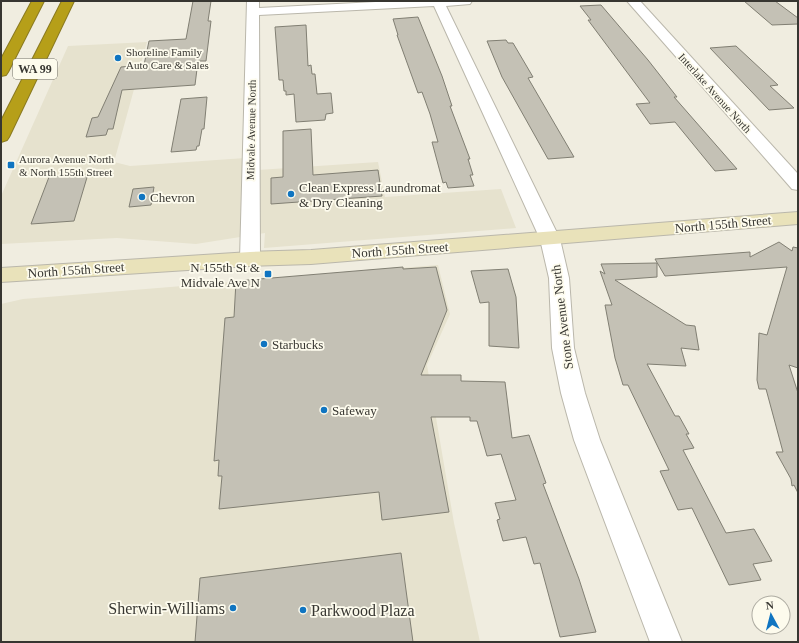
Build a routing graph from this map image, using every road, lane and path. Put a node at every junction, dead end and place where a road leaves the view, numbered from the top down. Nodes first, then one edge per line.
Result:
1 (38, 1) edge
2 (68, 1) edge
3 (466, 1) edge
4 (633, 1) edge
5 (438, 2) edge
6 (253, 6) edge
7 (1, 44) edge
8 (16, 44) junction
9 (1, 72) edge
10 (1, 137) edge
11 (798, 184) edge
12 (798, 218) edge
13 (550, 239) junction
14 (250, 259) junction
15 (1, 275) edge
16 (666, 642) edge

1 - 8 highway, WA 99
2 - 10 highway, WA 99
3 - 5 street
4 - 11 street, Interlake Avenue North
5 - 6 street
5 - 13 street, Stone Avenue North
6 - 14 street, Midvale Avenue North
7 - 8 highway
8 - 9 highway, WA 99
12 - 13 street, North 155th Street
13 - 14 street, North 155th Street
13 - 16 street, Stone Avenue North
14 - 15 street, North 155th Street

